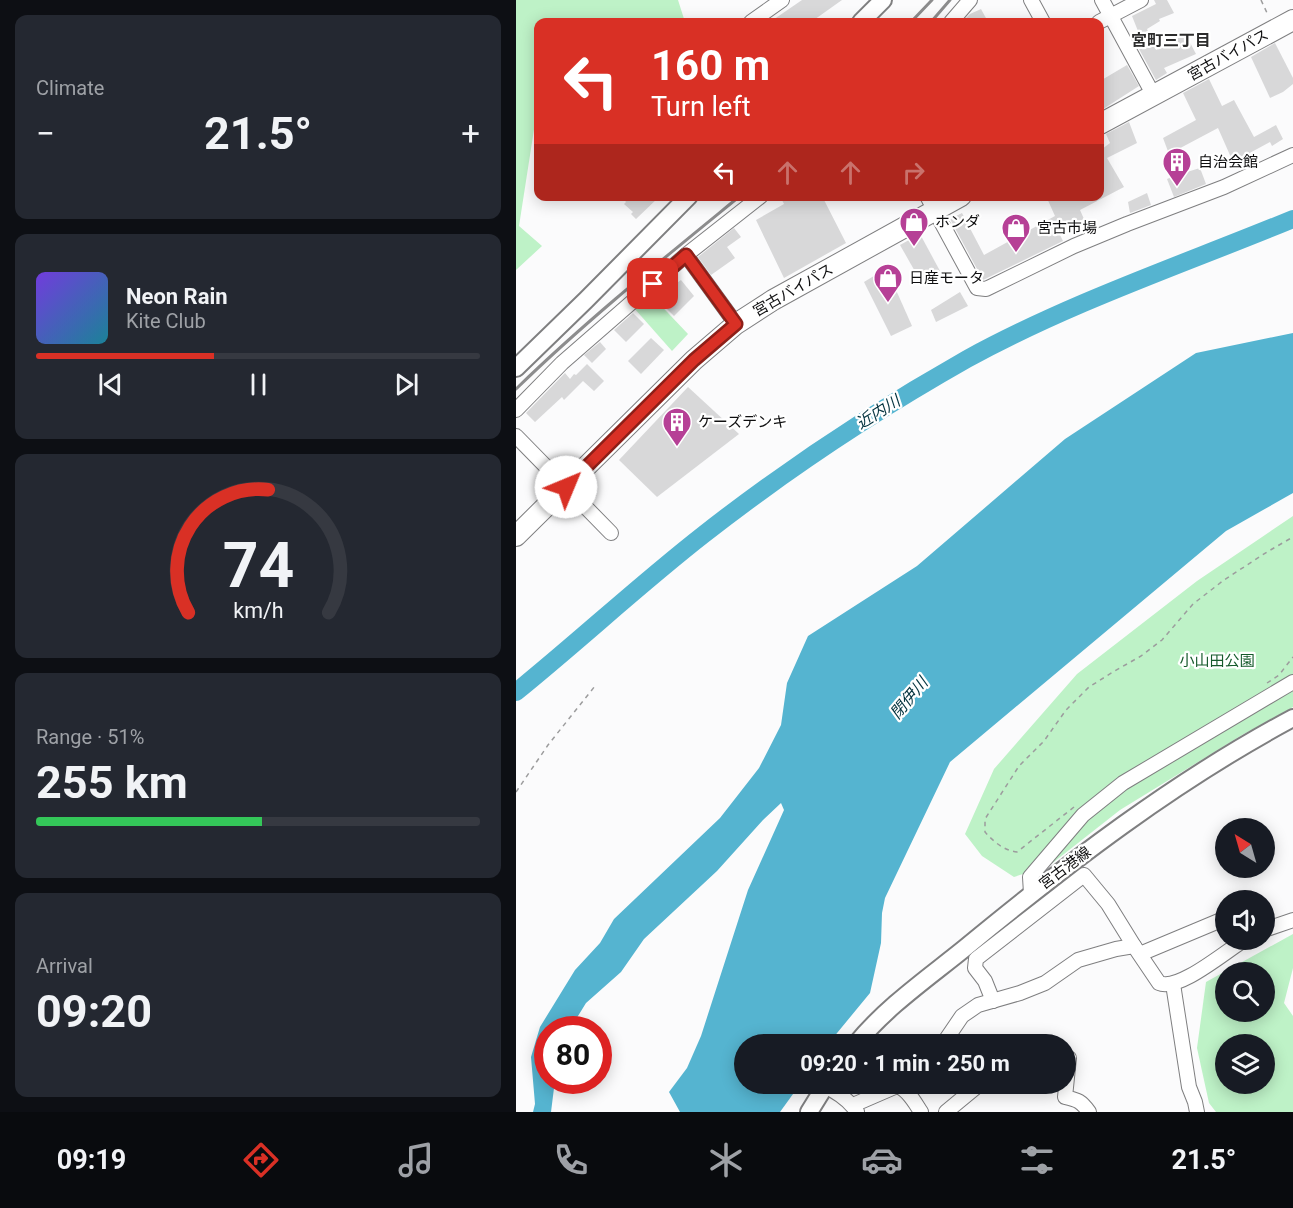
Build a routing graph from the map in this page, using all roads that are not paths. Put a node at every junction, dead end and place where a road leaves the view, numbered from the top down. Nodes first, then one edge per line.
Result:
1 (782, 0) edge
2 (884, 0) edge
3 (970, 0) edge
4 (1031, 0) edge
5 (1102, 0) edge
6 (1141, 0) edge
7 (757, 18) edge
8 (865, 18) edge
9 (954, 18) edge
10 (1041, 18) edge
11 (1105, 19) edge
12 (1293, 20) edge
13 (1154, 96) junction
14 (1104, 122) edge
15 (1293, 155) edge
16 (684, 201) edge
17 (755, 201) edge
18 (930, 204) edge
19 (686, 255) junction
20 (736, 324) junction
21 (516, 368) edge
22 (516, 410) edge
23 (516, 436) edge
24 (566, 487) junction
25 (611, 533) dead end
26 (516, 536) edge
27 (1293, 682) edge
28 (1293, 718) edge
29 (1031, 893) junction
30 (1293, 920) edge
31 (1215, 922) edge
32 (1275, 926) edge
33 (1137, 950) junction
34 (1230, 950) edge
35 (1173, 984) junction
36 (993, 1001) junction
37 (864, 1034) edge
38 (950, 1034) edge
39 (820, 1094) edge
40 (839, 1094) edge
41 (968, 1094) edge
42 (1065, 1094) edge
43 (855, 1108) edge
44 (809, 1112) edge
45 (921, 1112) edge
46 (946, 1112) edge
47 (1089, 1112) edge
48 (1197, 1112) edge

1 - 7 street
2 - 8 main road
3 - 9 street
4 - 10 street
5 - 11 street
6 - 11 street
11 - 13 street
12 - 13 highway, 宮古バイパス
13 - 14 highway, 宮古バイパス
15 - 18 street
16 - 21 main road
17 - 19 street
18 - 20 highway, 宮古バイパス
19 - 20 street
19 - 22 street
20 - 24 highway, 宮古バイパス
23 - 24 street
24 - 25 street
24 - 26 highway, 宮古バイパス
27 - 29 street
28 - 29 main road, 宮古港線
29 - 37 main road, 宮古港線
30 - 32 street
31 - 33 street
33 - 35 street
33 - 36 street
33 - 36 street
34 - 35 street
35 - 48 street
36 - 38 street
39 - 44 main road
40 - 43 street
41 - 46 street
42 - 47 street
43 - 45 street

